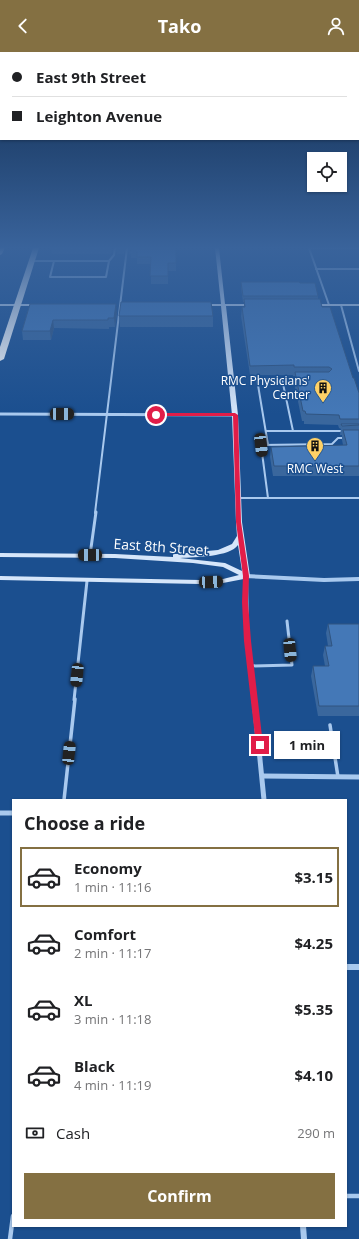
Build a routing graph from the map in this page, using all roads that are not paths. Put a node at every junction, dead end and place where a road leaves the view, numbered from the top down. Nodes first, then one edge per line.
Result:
1 (0, 305) edge
2 (17, 305) junction
3 (48, 305) edge
4 (111, 305) edge
5 (119, 305) junction
6 (127, 305) edge
7 (198, 305) edge
8 (224, 305) junction
9 (258, 305) edge
10 (305, 305) edge
11 (329, 305) joint
12 (341, 305) junction
13 (359, 305) edge
14 (0, 359) edge
15 (357, 360) edge
16 (359, 369) edge
17 (282, 379) junction
18 (305, 379) edge
19 (0, 414) edge
20 (108, 415) junction
21 (235, 415) junction
22 (266, 431) junction
23 (293, 431) junction
24 (344, 431) edge
25 (352, 438) edge
26 (268, 445) junction
27 (238, 498) junction
28 (268, 498) junction
29 (359, 498) edge
30 (241, 536) junction
31 (0, 555) edge
32 (90, 555) junction
33 (145, 558) junction
34 (246, 576) junction
35 (0, 578) edge
36 (359, 579) edge
37 (87, 581) junction
38 (287, 621) dead end
39 (250, 666) junction
40 (330, 724) dead end
41 (263, 776) junction
42 (338, 777) junction
43 (359, 777) edge
44 (64, 799) edge
45 (264, 799) edge
46 (0, 813) edge
47 (12, 813) edge
48 (347, 967) edge
49 (359, 967) edge
50 (347, 1196) edge
51 (359, 1196) edge
52 (12, 1224) edge
53 (302, 1227) edge
54 (10, 1239) edge
55 (304, 1239) edge

1 - 2 street
2 - 3 street
2 - 14 highway
4 - 5 street
5 - 6 street
5 - 20 lane
7 - 8 street
8 - 9 street
8 - 21 street
10 - 11 street
11 - 12 street
12 - 13 street
12 - 15 lane
15 - 16 lane
17 - 18 lane
17 - 22 lane
17 - 23 lane
19 - 20 street
20 - 21 street
20 - 32 lane
21 - 27 street
22 - 23 lane
22 - 26 lane
23 - 24 lane
25 - 26 lane
26 - 28 lane
27 - 28 lane
27 - 30 street
28 - 29 lane
30 - 33 street
30 - 34 street
31 - 32 street, East 8th Street
32 - 33 street, East 8th Street
33 - 34 street, East 8th Street
34 - 36 street, East 8th Street
34 - 37 street, East 8th Street
34 - 39 street
35 - 37 street, East 8th Street
37 - 44 lane
38 - 39 lane
39 - 41 street
40 - 42 lane
41 - 42 street
41 - 45 street
42 - 43 street
46 - 47 street
48 - 49 street
50 - 51 lane
52 - 54 lane
53 - 55 street

